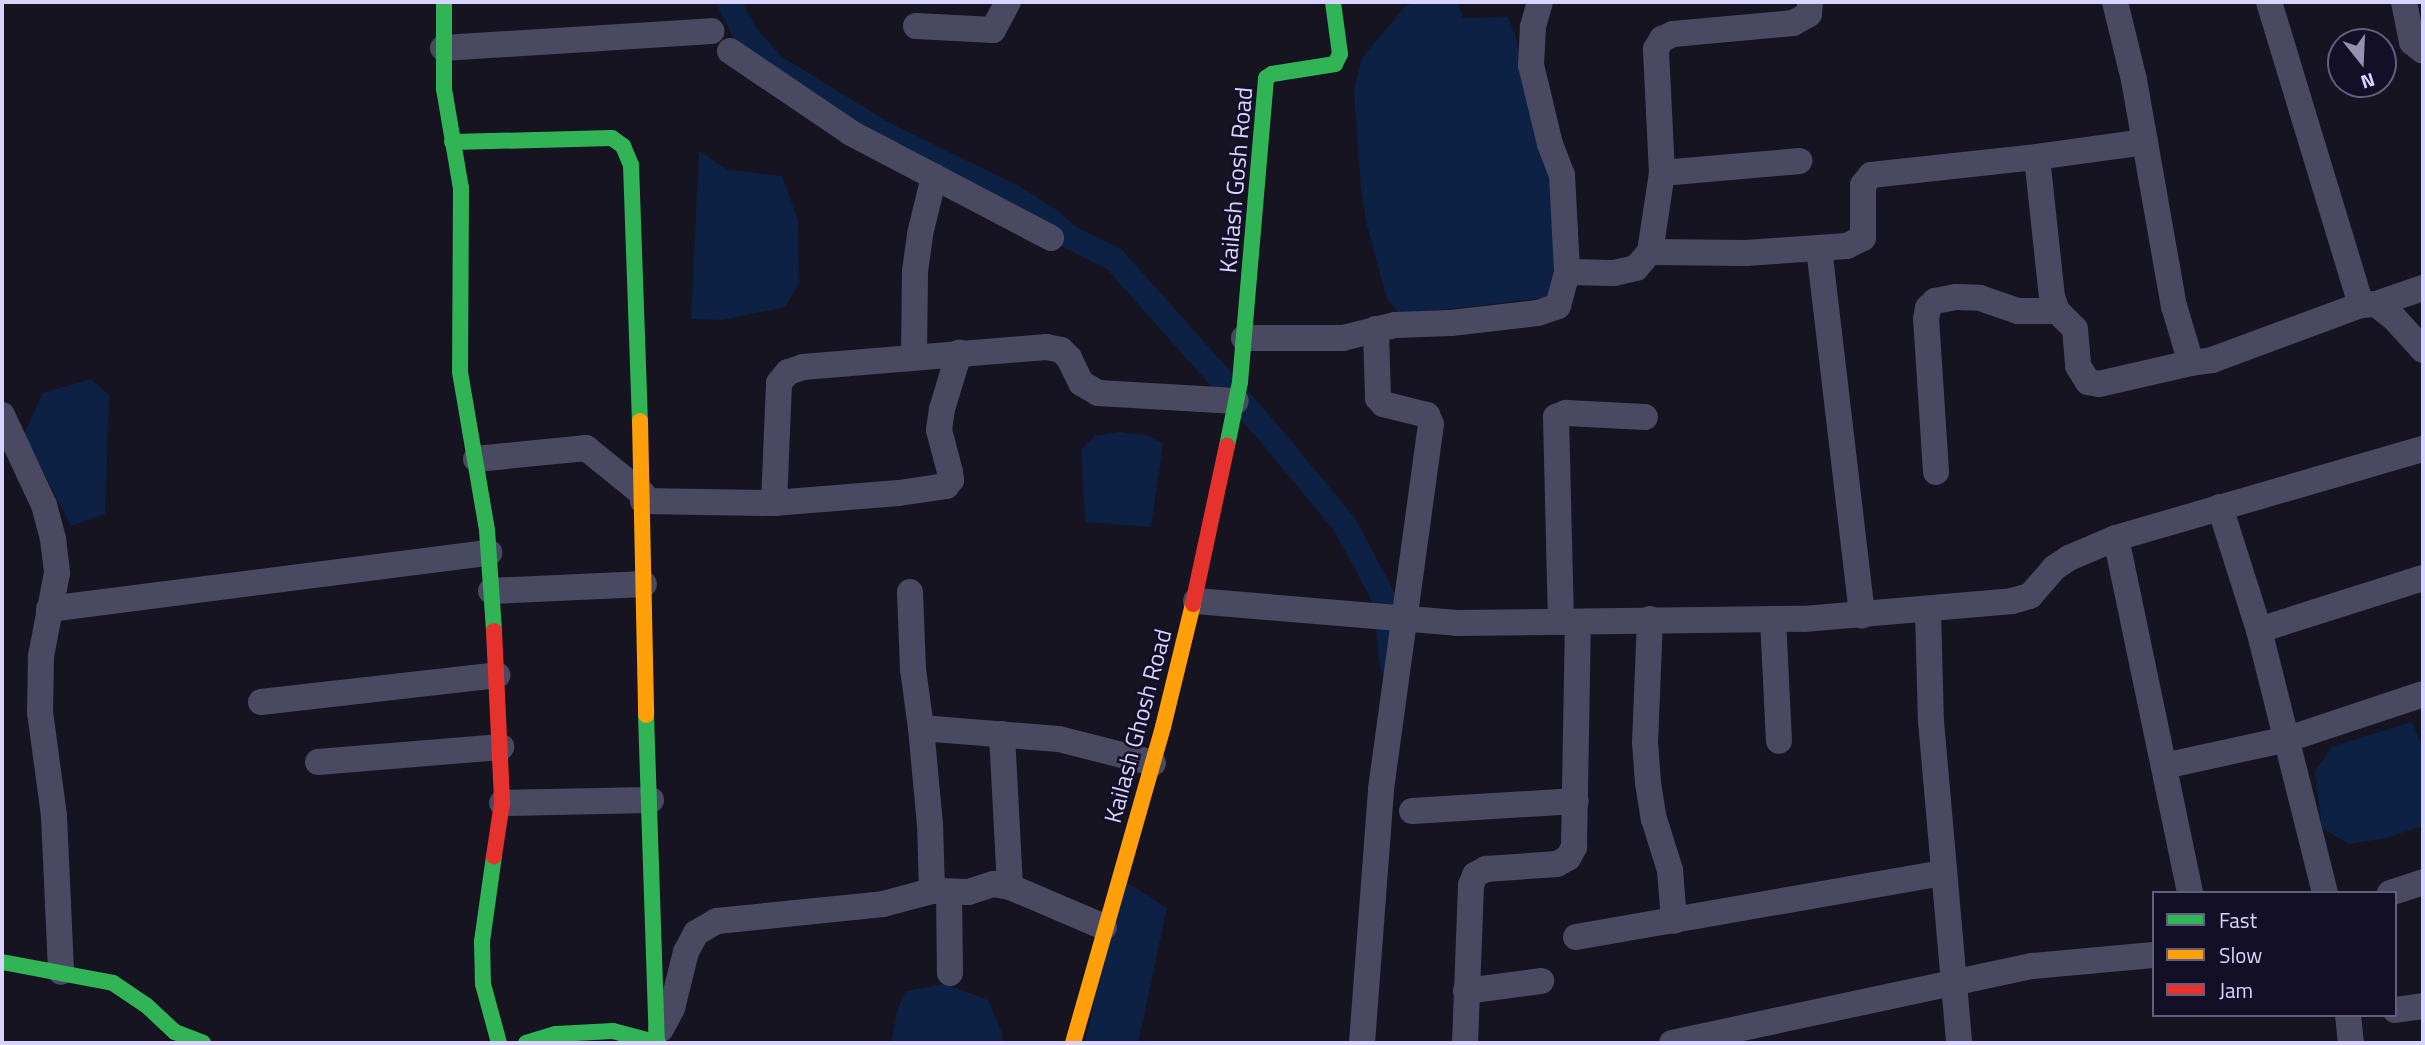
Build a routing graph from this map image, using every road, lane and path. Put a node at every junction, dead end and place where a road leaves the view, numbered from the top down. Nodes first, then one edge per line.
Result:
1 (444, 2) edge
2 (1008, 2) edge
3 (1333, 2) edge
4 (1540, 2) edge
5 (1810, 2) edge
6 (2115, 2) edge
7 (2269, 2) edge
8 (2404, 2) edge
9 (916, 26) dead end
10 (711, 30) dead end
11 (443, 48) junction
12 (730, 51) dead end
13 (2423, 51) edge
14 (452, 142) junction
15 (2145, 142) junction
16 (2037, 157) junction
17 (1799, 160) dead end
18 (1662, 173) junction
19 (934, 177) junction
20 (1051, 238) dead end
21 (1819, 248) junction
22 (1650, 252) junction
23 (1567, 272) junction
24 (2423, 288) edge
25 (2368, 305) junction
26 (2057, 311) junction
27 (1376, 329) junction
28 (1244, 338) junction
29 (2423, 350) edge
30 (959, 353) junction
31 (914, 355) junction
32 (2191, 363) junction
33 (1236, 400) junction
34 (2, 415) edge
35 (1645, 417) dead end
36 (2423, 449) edge
37 (476, 458) junction
38 (1936, 472) dead end
39 (643, 498) junction
40 (774, 503) junction
41 (2220, 507) junction
42 (2116, 538) junction
43 (489, 553) junction
44 (2423, 578) edge
45 (644, 584) junction
46 (491, 591) junction
47 (910, 592) dead end
48 (1196, 601) junction
49 (49, 609) junction
50 (1928, 610) junction
51 (1862, 615) junction
52 (1391, 617) junction
53 (1650, 619) junction
54 (1773, 619) junction
55 (1569, 622) junction
56 (2259, 631) junction
57 (497, 675) junction
58 (2423, 694) edge
59 (261, 702) dead end
60 (921, 728) junction
61 (1002, 734) junction
62 (2288, 738) junction
63 (1779, 741) dead end
64 (500, 747) junction
65 (318, 762) dead end
66 (1153, 763) junction
67 (2164, 766) junction
68 (651, 800) junction
69 (1576, 801) junction
70 (502, 803) junction
71 (1412, 811) dead end
72 (1942, 873) junction
73 (2423, 882) edge
74 (1010, 887) junction
75 (2190, 891) edge
76 (2325, 891) edge
77 (2396, 891) edge
78 (940, 892) junction
79 (1674, 921) junction
80 (1104, 927) junction
81 (1576, 937) dead end
82 (2152, 955) edge
83 (2, 962) edge
84 (61, 972) junction
85 (950, 973) dead end
86 (1541, 981) dead end
87 (1951, 983) junction
88 (1466, 991) junction
89 (2423, 1006) edge
90 (2397, 1010) edge
91 (658, 1039) edge
92 (203, 1043) edge
93 (499, 1043) edge
94 (526, 1043) edge
95 (1073, 1043) edge
96 (1363, 1043) edge
97 (1465, 1043) edge
98 (1672, 1043) edge
99 (1958, 1043) edge

1 - 11 street
2 - 9 street
3 - 28 street, Kailash Gosh Road
4 - 23 street
5 - 18 street
6 - 15 street
7 - 25 street
8 - 13 street
10 - 11 street
11 - 14 street
12 - 19 street
14 - 37 street
14 - 39 street
15 - 16 street
15 - 32 street
16 - 21 street
16 - 26 street
17 - 18 street
18 - 22 street
19 - 20 street
19 - 31 street
21 - 22 street
21 - 51 street
22 - 23 street
23 - 27 street
24 - 25 street
25 - 29 street
25 - 32 street
26 - 32 street
26 - 38 street
27 - 28 street
27 - 52 street
28 - 33 street, Kailash Gosh Road
30 - 31 street
30 - 33 street
30 - 40 street
31 - 40 street
33 - 48 street, Kailash Ghosh Road
34 - 49 street
35 - 55 street
36 - 41 street
37 - 39 street
37 - 43 street
39 - 40 street
39 - 45 street
41 - 42 street
41 - 56 street
42 - 50 street
42 - 67 street
43 - 46 street
43 - 49 street
44 - 56 street
45 - 46 street
45 - 68 street
46 - 57 street
47 - 60 street
48 - 52 street
48 - 66 street, Kailash Ghosh Road
49 - 84 street
50 - 51 street
50 - 72 street
51 - 54 street
52 - 55 street
52 - 96 street
53 - 54 street
53 - 55 street
53 - 79 street
54 - 63 street
55 - 69 street
56 - 62 street
57 - 59 street
57 - 64 street
58 - 62 street
60 - 61 street
60 - 78 street
61 - 66 street
61 - 74 street
62 - 67 street
62 - 76 street
64 - 65 street
64 - 70 street
66 - 80 street, Kailash Ghosh Road
67 - 75 street
68 - 70 street
68 - 91 street
69 - 71 street
69 - 88 street
70 - 93 street
72 - 79 street
72 - 87 street
73 - 77 street
74 - 78 street
74 - 80 street
78 - 85 street
78 - 91 street
79 - 81 street
80 - 95 street, Kailash Ghosh Road
82 - 87 street
83 - 84 street
84 - 92 street
86 - 88 street
87 - 98 street
87 - 99 street
88 - 97 street
89 - 90 street
91 - 94 street

